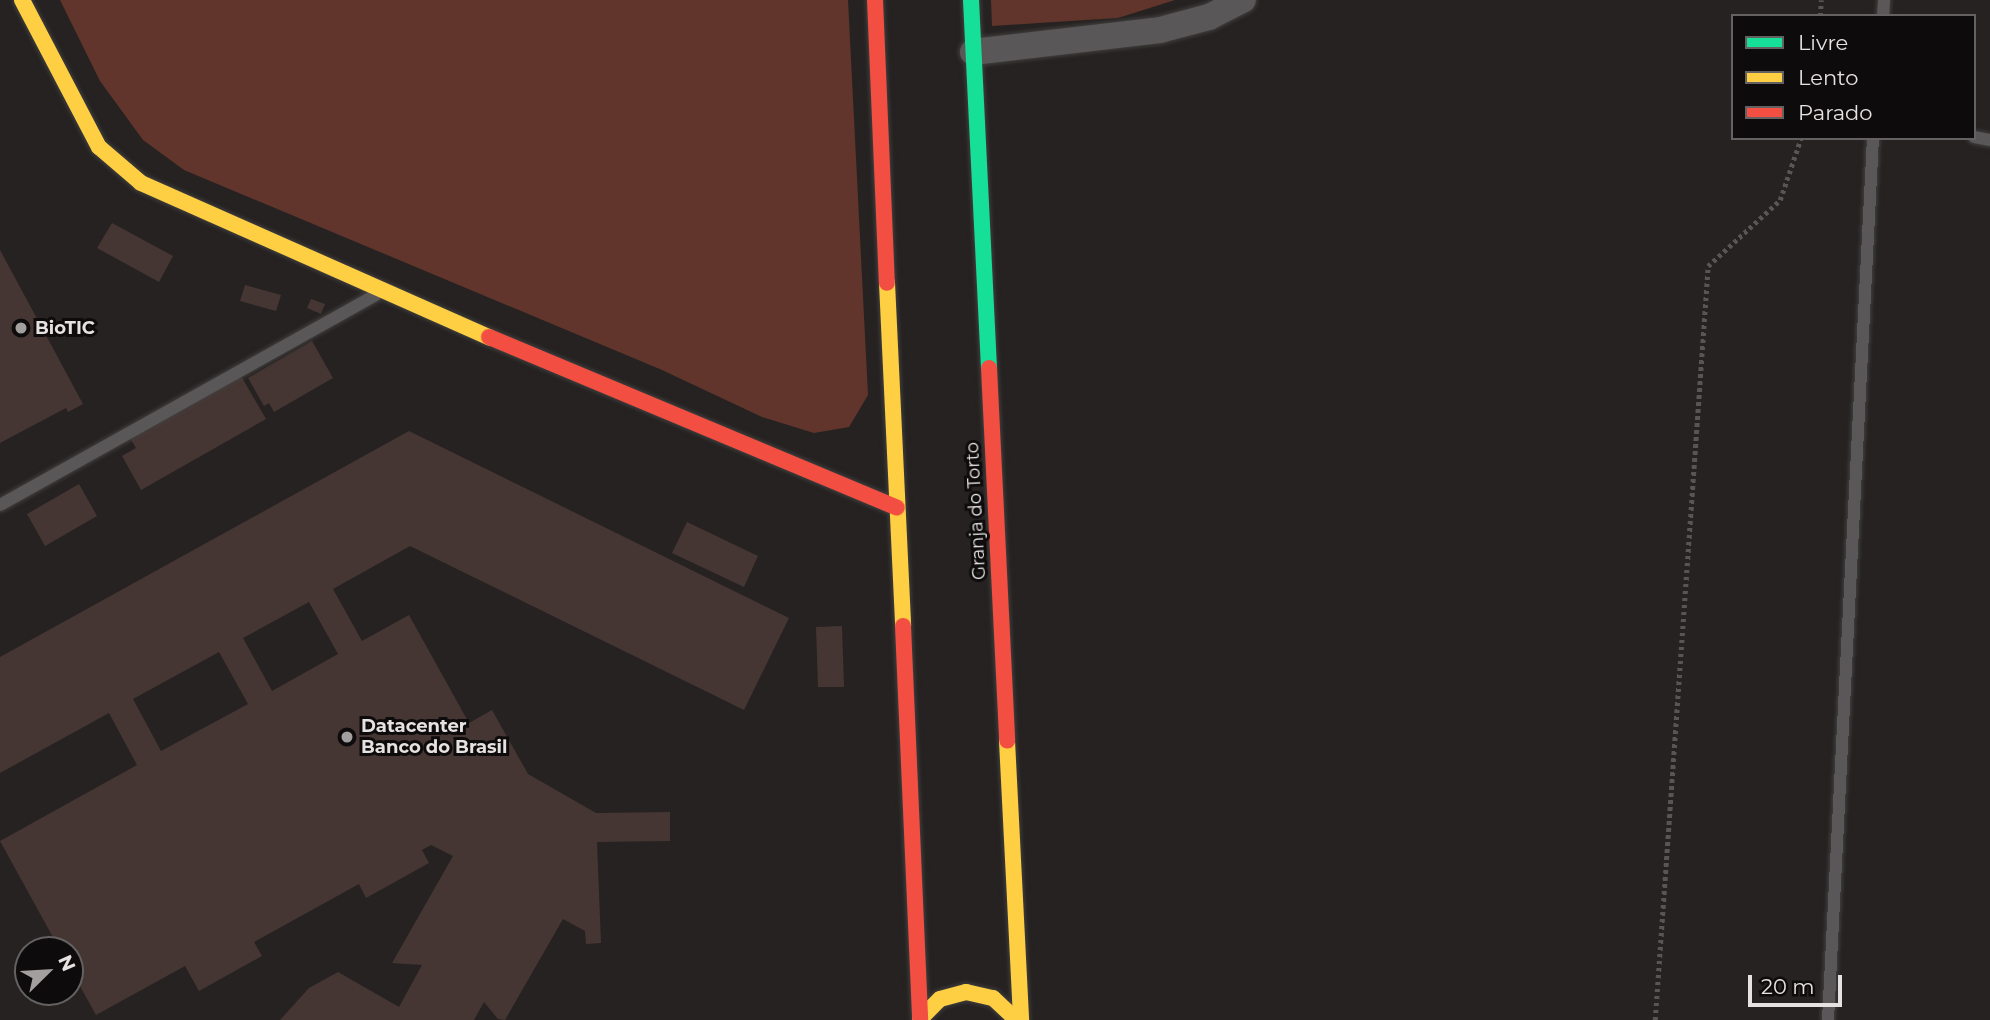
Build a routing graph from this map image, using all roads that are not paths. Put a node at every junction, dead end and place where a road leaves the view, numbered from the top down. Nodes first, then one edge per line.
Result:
1 (22, 0) edge
2 (875, 0) edge
3 (971, 0) edge
4 (1235, 2) edge
5 (973, 52) junction
6 (1873, 140) edge
7 (381, 292) junction
8 (0, 505) edge
9 (897, 508) junction
10 (920, 1019) edge
11 (1019, 1020) edge
12 (1828, 1020) edge

1 - 7 street
2 - 9 street
3 - 5 street, Granja do Torto
4 - 5 street
5 - 11 street, Granja do Torto
6 - 12 lane
7 - 8 lane
7 - 9 street
9 - 10 street
10 - 11 street

